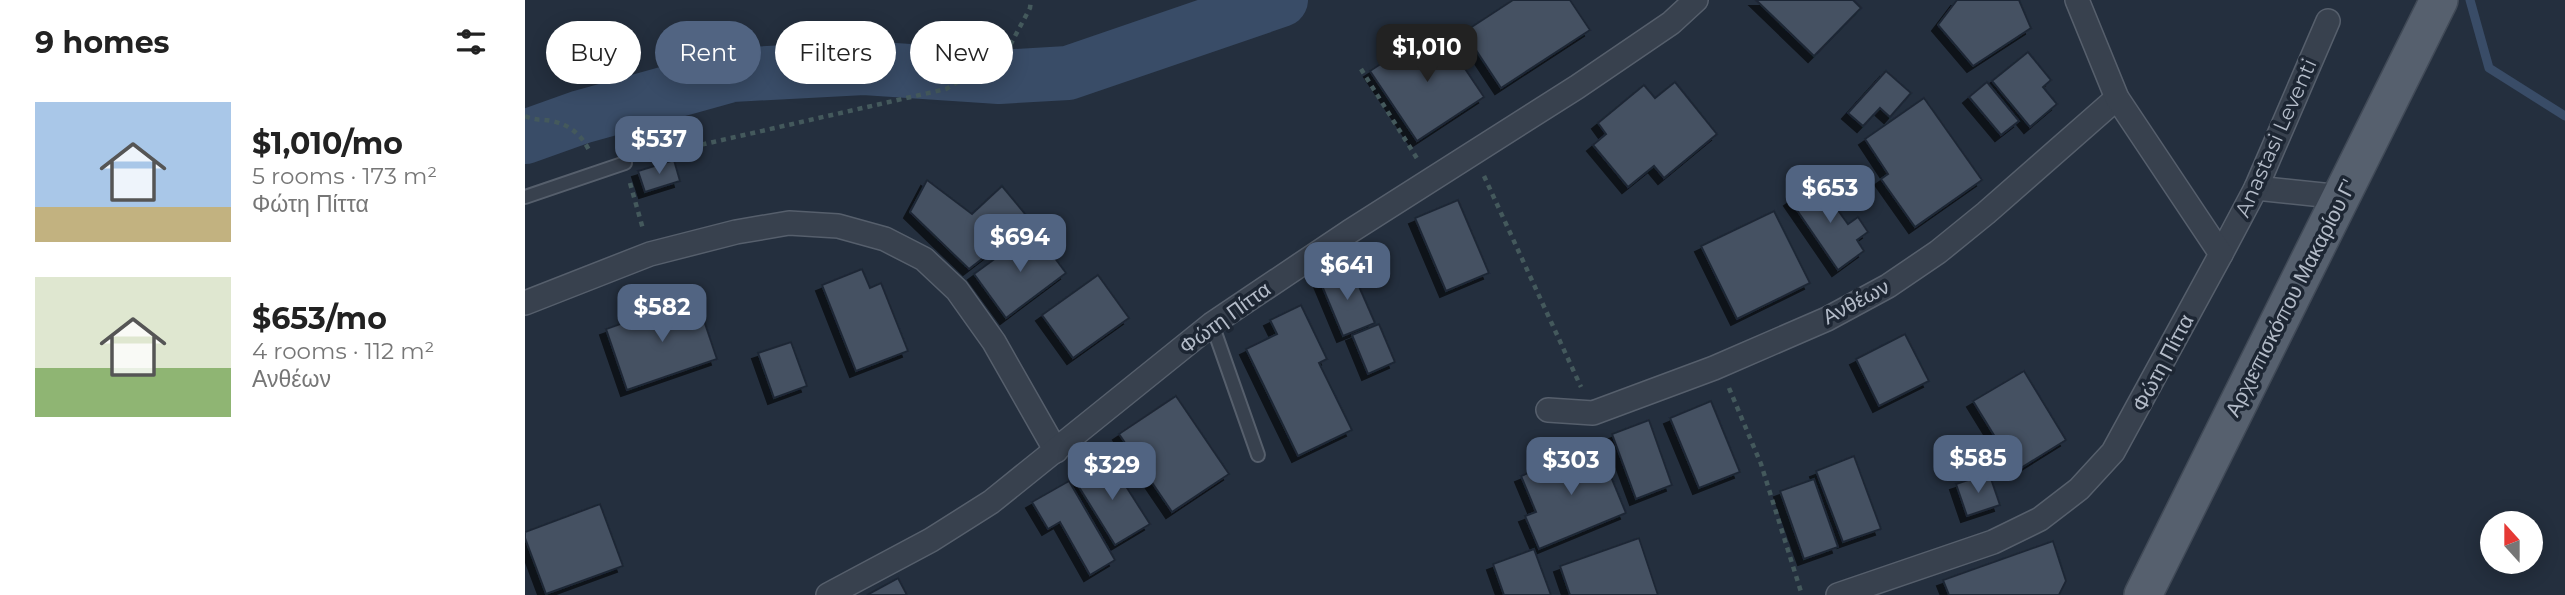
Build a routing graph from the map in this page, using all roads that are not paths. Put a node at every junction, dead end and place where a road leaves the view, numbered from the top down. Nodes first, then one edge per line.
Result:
1 (1696, 0) edge
2 (2077, 0) edge
3 (2439, 0) edge
4 (2328, 21) dead end
5 (2117, 98) junction
6 (625, 163) road end
7 (2256, 188) junction
8 (525, 197) edge
9 (2342, 197) junction
10 (2221, 254) junction
11 (525, 303) edge
12 (1212, 324) junction
13 (1548, 410) dead end
14 (1056, 451) junction
15 (1258, 455) dead end
16 (828, 595) edge
17 (1838, 595) edge
18 (2143, 595) edge

1 - 12 street, Φώτη Πίττα
2 - 5 street
3 - 9 main road, Αρχιεπισκόπου Μακαρίου Γ'
4 - 7 street, Anastasi Leventi
5 - 10 street
5 - 13 street, Ανθέων
6 - 8 lane
7 - 9 street
7 - 10 street, Anastasi Leventi
9 - 18 main road, Αρχιεπισκόπου Μακαρίου Γ'
10 - 17 street, Φώτη Πίττα
11 - 14 street
12 - 14 street, Φώτη Πίττα
12 - 15 lane
14 - 16 street, Φώτη Πίττα

